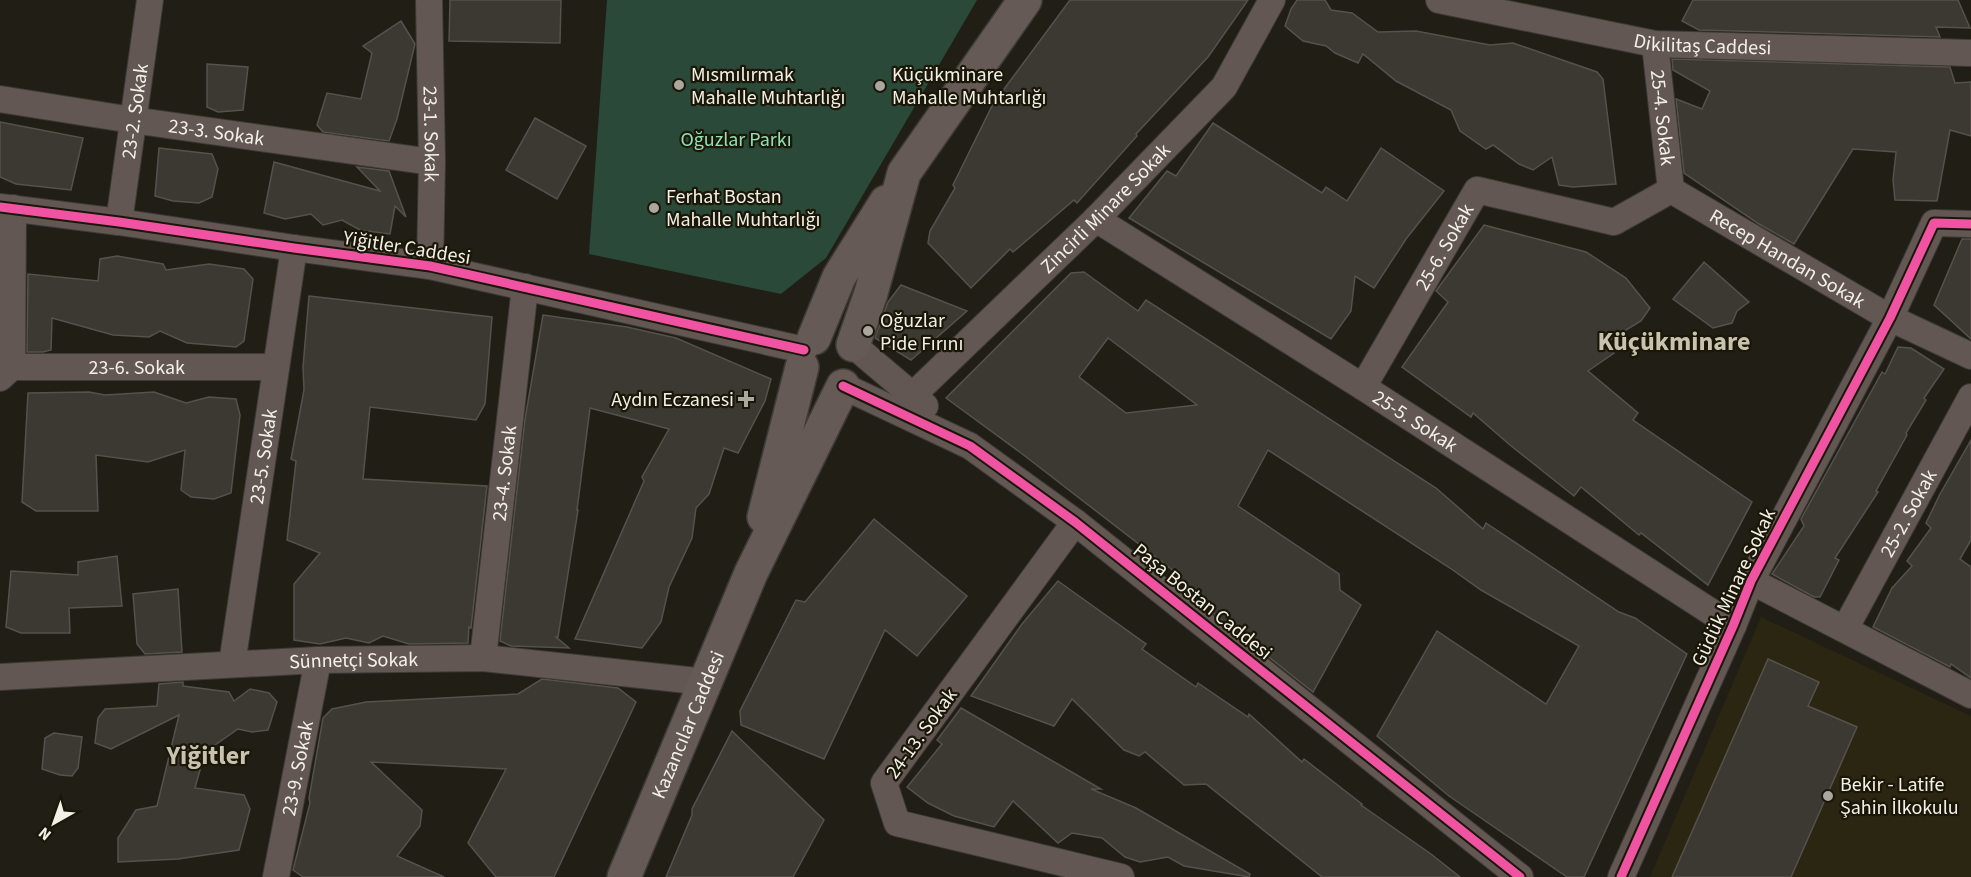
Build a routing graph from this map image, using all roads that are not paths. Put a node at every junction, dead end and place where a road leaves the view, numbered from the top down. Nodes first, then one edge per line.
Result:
1 (150, 0) edge
2 (429, 0) edge
3 (1025, 0) edge
4 (1272, 0) edge
5 (1439, 0) edge
6 (1655, 44) junction
7 (1971, 53) edge
8 (0, 99) edge
9 (132, 120) junction
10 (432, 162) junction
11 (904, 173) junction
12 (1671, 190) junction
13 (6, 208) edge
14 (1096, 219) junction
15 (119, 222) junction
16 (1971, 224) edge
17 (294, 248) junction
18 (430, 266) junction
19 (525, 287) junction
20 (1890, 318) junction
21 (853, 345) junction
22 (807, 352) junction
23 (1971, 356) edge
24 (276, 367) junction
25 (6, 373) edge
26 (843, 386) junction
27 (1364, 387) junction
28 (914, 395) junction
29 (1971, 397) edge
30 (970, 446) junction
31 (1075, 522) junction
32 (751, 573) junction
33 (1751, 581) junction
34 (1733, 626) junction
35 (1845, 629) junction
36 (483, 658) junction
37 (318, 660) junction
38 (232, 664) junction
39 (0, 677) edge
40 (706, 682) junction
41 (1971, 695) edge
42 (276, 877) edge
43 (624, 877) edge
44 (1121, 877) edge
45 (1520, 877) edge
46 (1621, 877) edge

1 - 9 street, 23-2. Sokak
2 - 10 street, 23-1. Sokak
3 - 11 main road, Kazancılar Caddesi
4 - 14 street, Zincirli Minare Sokak
5 - 6 street, Dikilitaş Caddesi
6 - 7 street, Dikilitaş Caddesi
6 - 12 street, 25-4. Sokak
8 - 9 street, 23-3. Sokak
9 - 10 street, 23-3. Sokak
9 - 15 street, 23-2. Sokak
10 - 18 street, 23-1. Sokak
11 - 21 main road
11 - 22 main road, Kazancılar Caddesi
12 - 20 street, Recep Handan Sokak
12 - 27 street, 25-6. Sokak
13 - 15 street, Yiğitler Caddesi
13 - 25 street
14 - 27 street, 25-5. Sokak
14 - 28 street, Zincirli Minare Sokak
15 - 17 street, Yiğitler Caddesi
16 - 20 street, Güdük Minare Sokak
17 - 18 street, Yiğitler Caddesi
17 - 24 street, 23-5. Sokak
18 - 19 street, Yiğitler Caddesi
19 - 22 street, Yiğitler Caddesi
19 - 36 street, 23-4. Sokak
20 - 23 street, Recep Handan Sokak
20 - 33 street, Güdük Minare Sokak
21 - 22 main road
21 - 26 main road
21 - 28 street
22 - 26 main road
22 - 32 main road, Kazancılar Caddesi
24 - 25 street, 23-6. Sokak
24 - 38 street, 23-5. Sokak
26 - 30 street, Paşa Bostan Caddesi
26 - 32 main road, Kazancılar Caddesi
27 - 34 street, 25-5. Sokak
28 - 30 street
29 - 35 street, 25-2. Sokak
30 - 31 street, Paşa Bostan Caddesi
31 - 44 street, 24-13. Sokak
31 - 45 street, Paşa Bostan Caddesi
32 - 40 main road, Kazancılar Caddesi
33 - 34 street, Güdük Minare Sokak
33 - 35 street
34 - 46 street, Güdük Minare Sokak
35 - 41 street
36 - 37 street, Sünnetçi Sokak
36 - 40 street, Sünnetçi Sokak
37 - 38 street, Sünnetçi Sokak
37 - 42 street, 23-9. Sokak
38 - 39 street, Sünnetçi Sokak
40 - 43 main road, Kazancılar Caddesi

